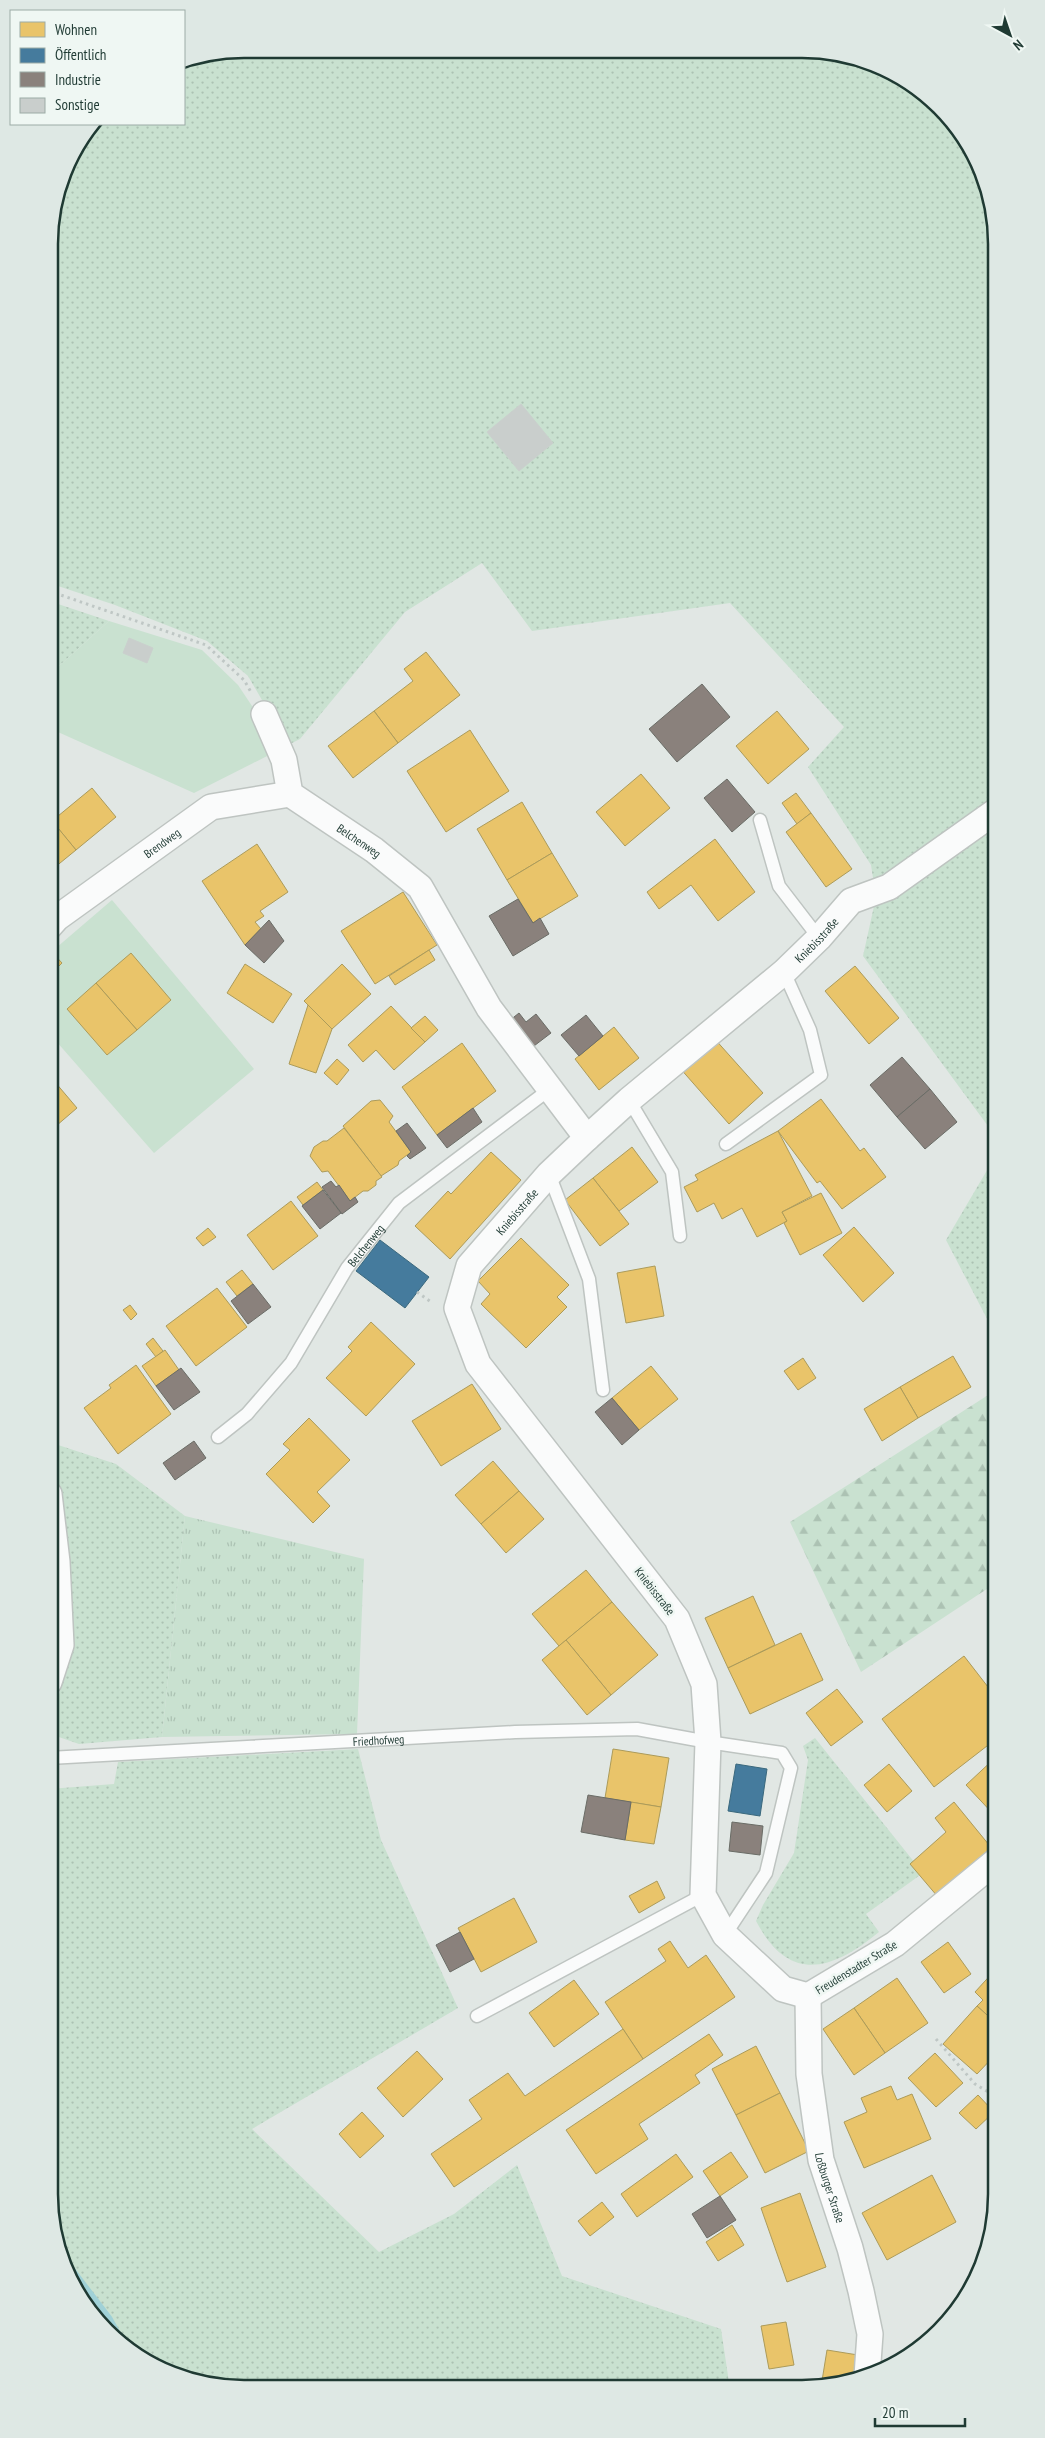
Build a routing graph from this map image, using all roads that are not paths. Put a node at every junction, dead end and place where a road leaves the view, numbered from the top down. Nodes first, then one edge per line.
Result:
1 (264, 714) road end
2 (290, 794) junction
3 (988, 817) edge
4 (760, 820) dead end
5 (58, 917) edge
6 (819, 938) junction
7 (784, 972) junction
8 (550, 1089) junction
9 (629, 1100) junction
10 (587, 1138) junction
11 (726, 1144) dead end
12 (549, 1174) junction
13 (680, 1236) dead end
14 (603, 1390) dead end
15 (218, 1437) dead end
16 (58, 1583) edge
17 (58, 1654) edge
18 (708, 1742) junction
19 (58, 1757) edge
20 (988, 1868) edge
21 (703, 1895) junction
22 (725, 1936) junction
23 (808, 1996) junction
24 (477, 2016) dead end
25 (868, 2368) edge

1 - 2 street
2 - 5 street, Brendweg
2 - 8 street, Belchenweg
3 - 6 street, Kniebisstraße
4 - 6 lane
6 - 7 street, Kniebisstraße
7 - 9 street, Kniebisstraße
7 - 11 lane
8 - 10 street, Belchenweg
8 - 15 lane, Belchenweg
9 - 10 street, Kniebisstraße
9 - 13 lane
10 - 12 street, Kniebisstraße
12 - 14 lane
12 - 18 street, Kniebisstraße
16 - 17 street
18 - 19 lane, Friedhofweg
18 - 21 street
18 - 22 lane, Friedhofweg
20 - 23 street, Freudenstadter Straße
21 - 22 street, Freudenstadter Straße
21 - 24 lane
22 - 23 street, Freudenstadter Straße
23 - 25 street, Loßburger Straße

